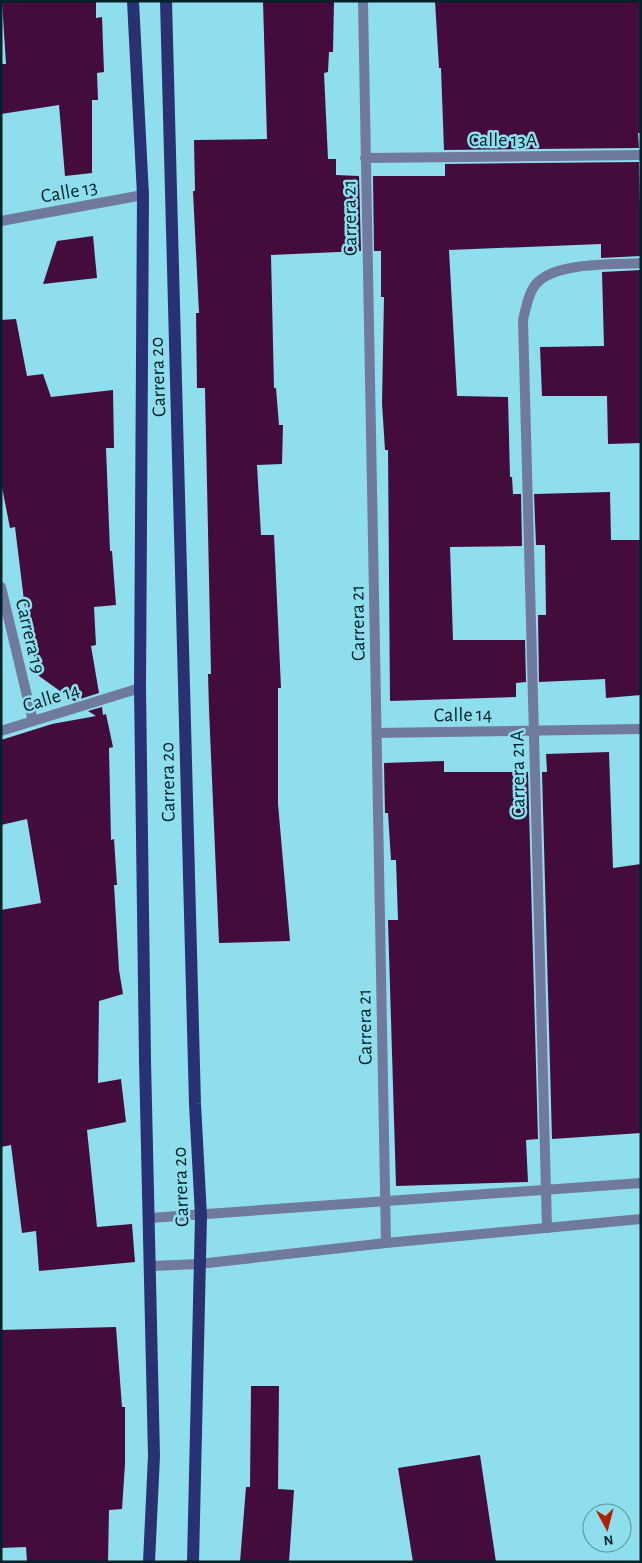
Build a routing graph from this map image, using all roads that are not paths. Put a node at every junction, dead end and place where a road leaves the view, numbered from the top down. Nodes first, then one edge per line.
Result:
1 (133, 1) edge
2 (166, 1) edge
3 (363, 1) edge
4 (641, 155) edge
5 (365, 158) junction
6 (143, 195) junction
7 (1, 221) edge
8 (641, 264) edge
9 (1, 587) edge
10 (140, 688) junction
11 (33, 721) junction
12 (641, 729) edge
13 (534, 730) junction
14 (1, 731) edge
15 (376, 733) junction
16 (641, 1183) edge
17 (545, 1189) junction
18 (385, 1200) junction
19 (201, 1216) junction
20 (150, 1218) junction
21 (641, 1219) edge
22 (546, 1228) junction
23 (386, 1243) junction
24 (199, 1264) junction
25 (152, 1266) junction
26 (149, 1562) edge
27 (193, 1562) edge

1 - 6 main road, Carrera 20
2 - 19 main road, Carrera 20
3 - 5 street, Carrera 21
4 - 5 street, Calle 13A
5 - 15 street, Carrera 21
6 - 7 street, Calle 13
6 - 10 main road, Carrera 20
8 - 13 street, Carrera 21A
9 - 11 street, Carrera 19
10 - 11 street, Calle 14
10 - 20 main road, Carrera 20
11 - 14 street, Calle 14
12 - 13 street, Calle 14
13 - 15 street, Calle 14
13 - 17 street, Carrera 21A
15 - 18 street, Carrera 21
16 - 17 street
17 - 18 street
17 - 22 street, Carrera 21A
18 - 19 street
18 - 23 street, Carrera 21
19 - 20 street
19 - 24 main road, Carrera 20
20 - 25 main road, Carrera 20
21 - 22 street
22 - 23 street
23 - 24 street
24 - 25 street
24 - 27 main road, Carrera 20
25 - 26 main road, Carrera 20

